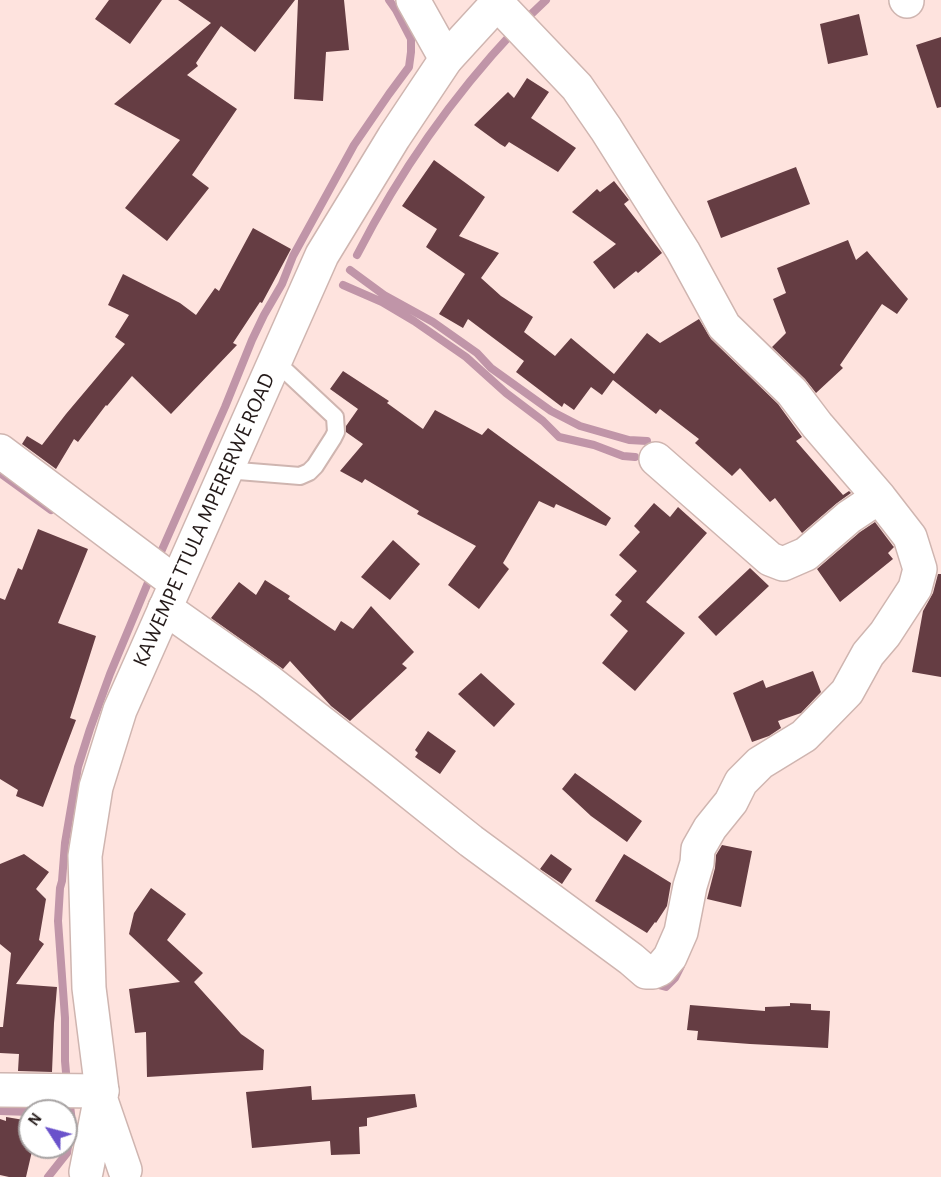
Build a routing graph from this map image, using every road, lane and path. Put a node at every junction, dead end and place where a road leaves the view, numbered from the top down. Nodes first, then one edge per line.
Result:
1 (413, 0) edge
2 (499, 1) edge
3 (446, 59) junction
4 (275, 361) junction
5 (0, 451) edge
6 (656, 459) dead end
7 (226, 470) junction
8 (879, 497) junction
9 (171, 596) junction
10 (0, 1090) edge
11 (102, 1095) junction
12 (82, 1174) edge
13 (131, 1174) edge

1 - 3 street
2 - 3 street, KAWEMPE TTULA MPERERWE ROAD
2 - 8 street
3 - 4 street, KAWEMPE TTULA MPERERWE ROAD
4 - 7 street, KAWEMPE TTULA MPERERWE ROAD
4 - 7 lane
5 - 9 street
6 - 8 street
7 - 9 street, KAWEMPE TTULA MPERERWE ROAD
8 - 9 street
9 - 11 street, KAWEMPE TTULA MPERERWE ROAD
10 - 11 street
11 - 12 street, KAWEMPE TTULA MPERERWE ROAD
11 - 13 street, KAWEMPE TTULA MPERERWE ROAD
12 - 13 street

